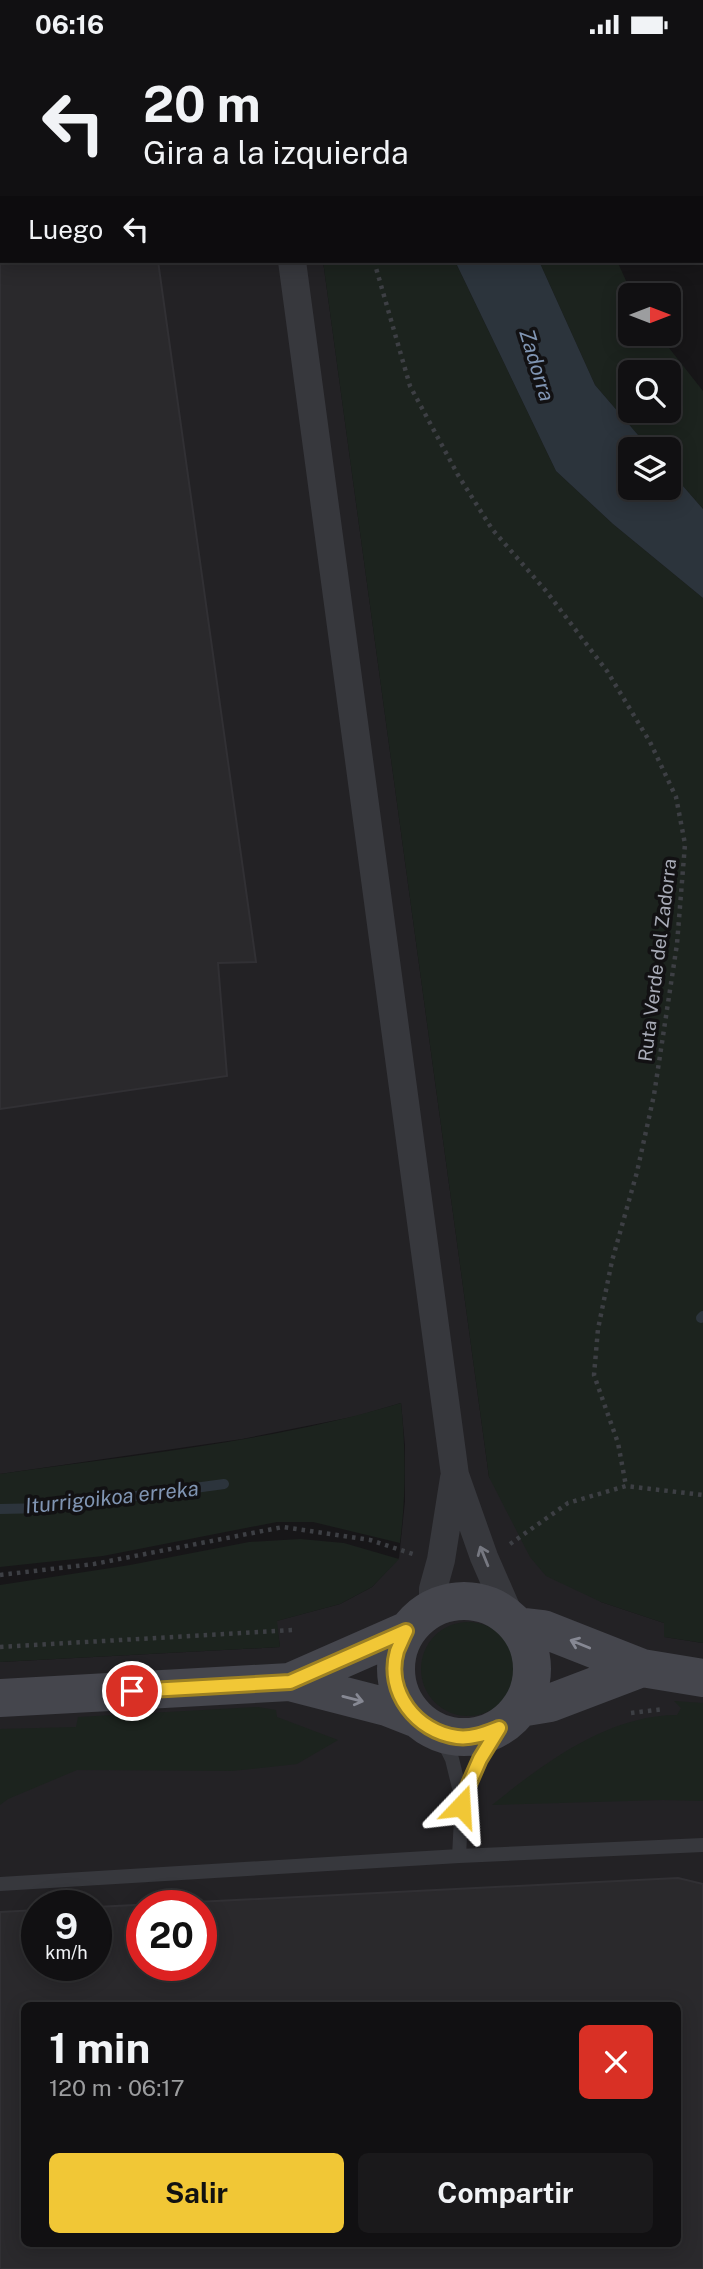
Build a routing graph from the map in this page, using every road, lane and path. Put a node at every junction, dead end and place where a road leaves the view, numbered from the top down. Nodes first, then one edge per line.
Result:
1 (292, 263) edge
2 (374, 263) edge
3 (455, 1475) junction
4 (626, 1486) junction
5 (703, 1495) edge
6 (508, 1546) dead end
7 (414, 1554) dead end
8 (0, 1575) edge
9 (419, 1619) junction
10 (514, 1622) junction
11 (293, 1630) dead end
12 (0, 1647) edge
13 (642, 1668) junction
14 (703, 1678) edge
15 (290, 1682) junction
16 (0, 1697) edge
17 (677, 1711) dead end
18 (631, 1713) dead end
19 (510, 1718) junction
20 (427, 1726) junction
21 (462, 1800) junction
22 (703, 1845) edge
23 (459, 1856) junction
24 (0, 1884) edge

1 - 3 street
2 - 4 path, Ruta Verde del Zadorra
3 - 9 street
10 -> 3 street
4 - 5 path
4 - 6 path
7 - 8 path
9 - 10 street
9 - 15 street
9 - 20 street
13 -> 10 street
10 - 19 street
11 - 12 path
13 - 14 street
13 - 19 street
15 - 16 street
15 -> 20 street
17 - 18 path
19 - 20 street
19 - 21 lane
20 - 21 lane
21 - 23 lane
22 - 23 lane
23 - 24 lane

